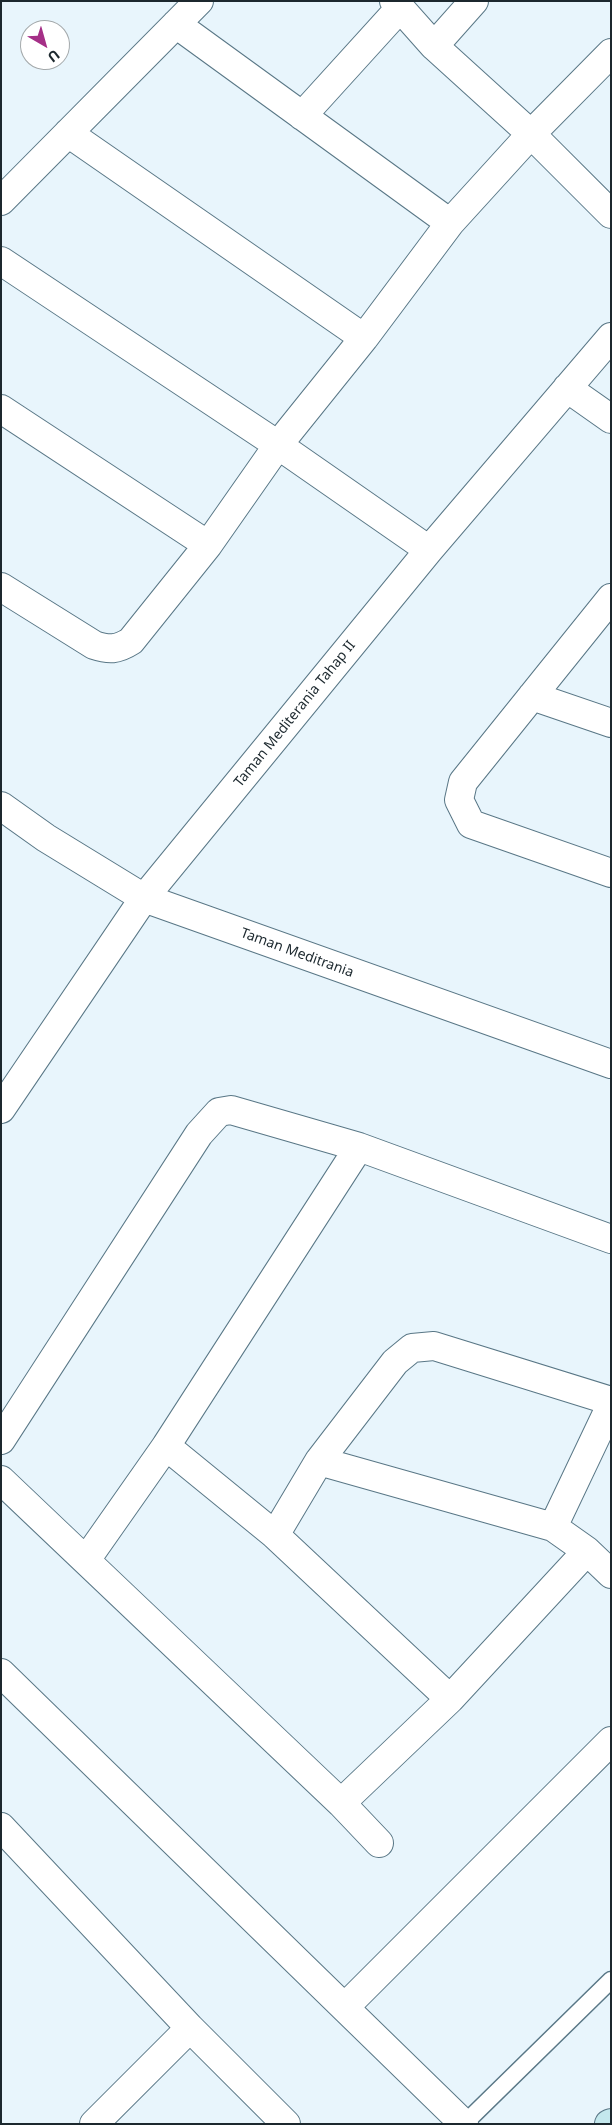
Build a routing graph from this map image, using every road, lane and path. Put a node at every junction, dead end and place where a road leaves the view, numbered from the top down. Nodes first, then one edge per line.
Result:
1 (199, 1) edge
2 (474, 1) edge
3 (397, 5) edge
4 (176, 24) junction
5 (434, 46) junction
6 (611, 53) edge
7 (302, 116) junction
8 (68, 134) junction
9 (531, 134) junction
10 (1, 201) edge
11 (611, 214) edge
12 (450, 223) junction
13 (1, 261) edge
14 (611, 337) edge
15 (364, 338) junction
16 (567, 388) junction
17 (1, 409) edge
18 (611, 420) edge
19 (278, 445) junction
20 (208, 545) junction
21 (429, 550) junction
22 (1, 587) edge
23 (611, 598) edge
24 (532, 696) junction
25 (611, 723) edge
26 (1, 806) edge
27 (611, 873) edge
28 (144, 898) junction
29 (611, 1064) edge
30 (1, 1109) edge
31 (359, 1148) junction
32 (611, 1239) edge
33 (611, 1403) edge
34 (1, 1440) edge
35 (166, 1446) junction
36 (319, 1461) junction
37 (1, 1480) edge
38 (553, 1526) junction
39 (275, 1534) junction
40 (587, 1551) junction
41 (86, 1560) junction
42 (611, 1574) edge
43 (1, 1672) edge
44 (450, 1699) junction
45 (611, 1741) edge
46 (341, 1803) junction
47 (5, 1838) edge
48 (379, 1843) dead end
49 (611, 1980) edge
50 (345, 2007) junction
51 (190, 2028) junction
52 (94, 2124) edge
53 (286, 2124) edge
54 (464, 2124) edge

1 - 4 street
2 - 5 street
3 - 5 street
3 - 7 street
4 - 7 street
4 - 8 street
5 - 9 street
6 - 9 street
7 - 12 street
8 - 10 street
8 - 15 street
9 - 11 street
9 - 12 street
12 - 15 street
13 - 19 street
14 - 16 street, Taman Mediterania Tahap II
15 - 19 street
16 - 18 street
16 - 21 street, Taman Mediterania Tahap II
17 - 20 street
19 - 20 street
19 - 21 street
20 - 22 street
21 - 28 street, Taman Mediterania Tahap II
23 - 24 street
24 - 25 street
24 - 27 street
26 - 28 street, Taman Meditrania
28 - 29 street, Taman Meditrania
28 - 30 street, Taman Mediterania Tahap II
31 - 32 street
31 - 34 street
31 - 35 street
33 - 36 street
33 - 38 street
35 - 39 street
35 - 41 street
36 - 38 street
36 - 39 street
37 - 41 street
38 - 40 street
39 - 44 street
40 - 42 street
40 - 44 street
41 - 46 street
43 - 50 street
44 - 46 street
45 - 50 street
46 - 48 street
47 - 51 street
49 - 54 lane
50 - 54 street
51 - 52 street
51 - 53 street

